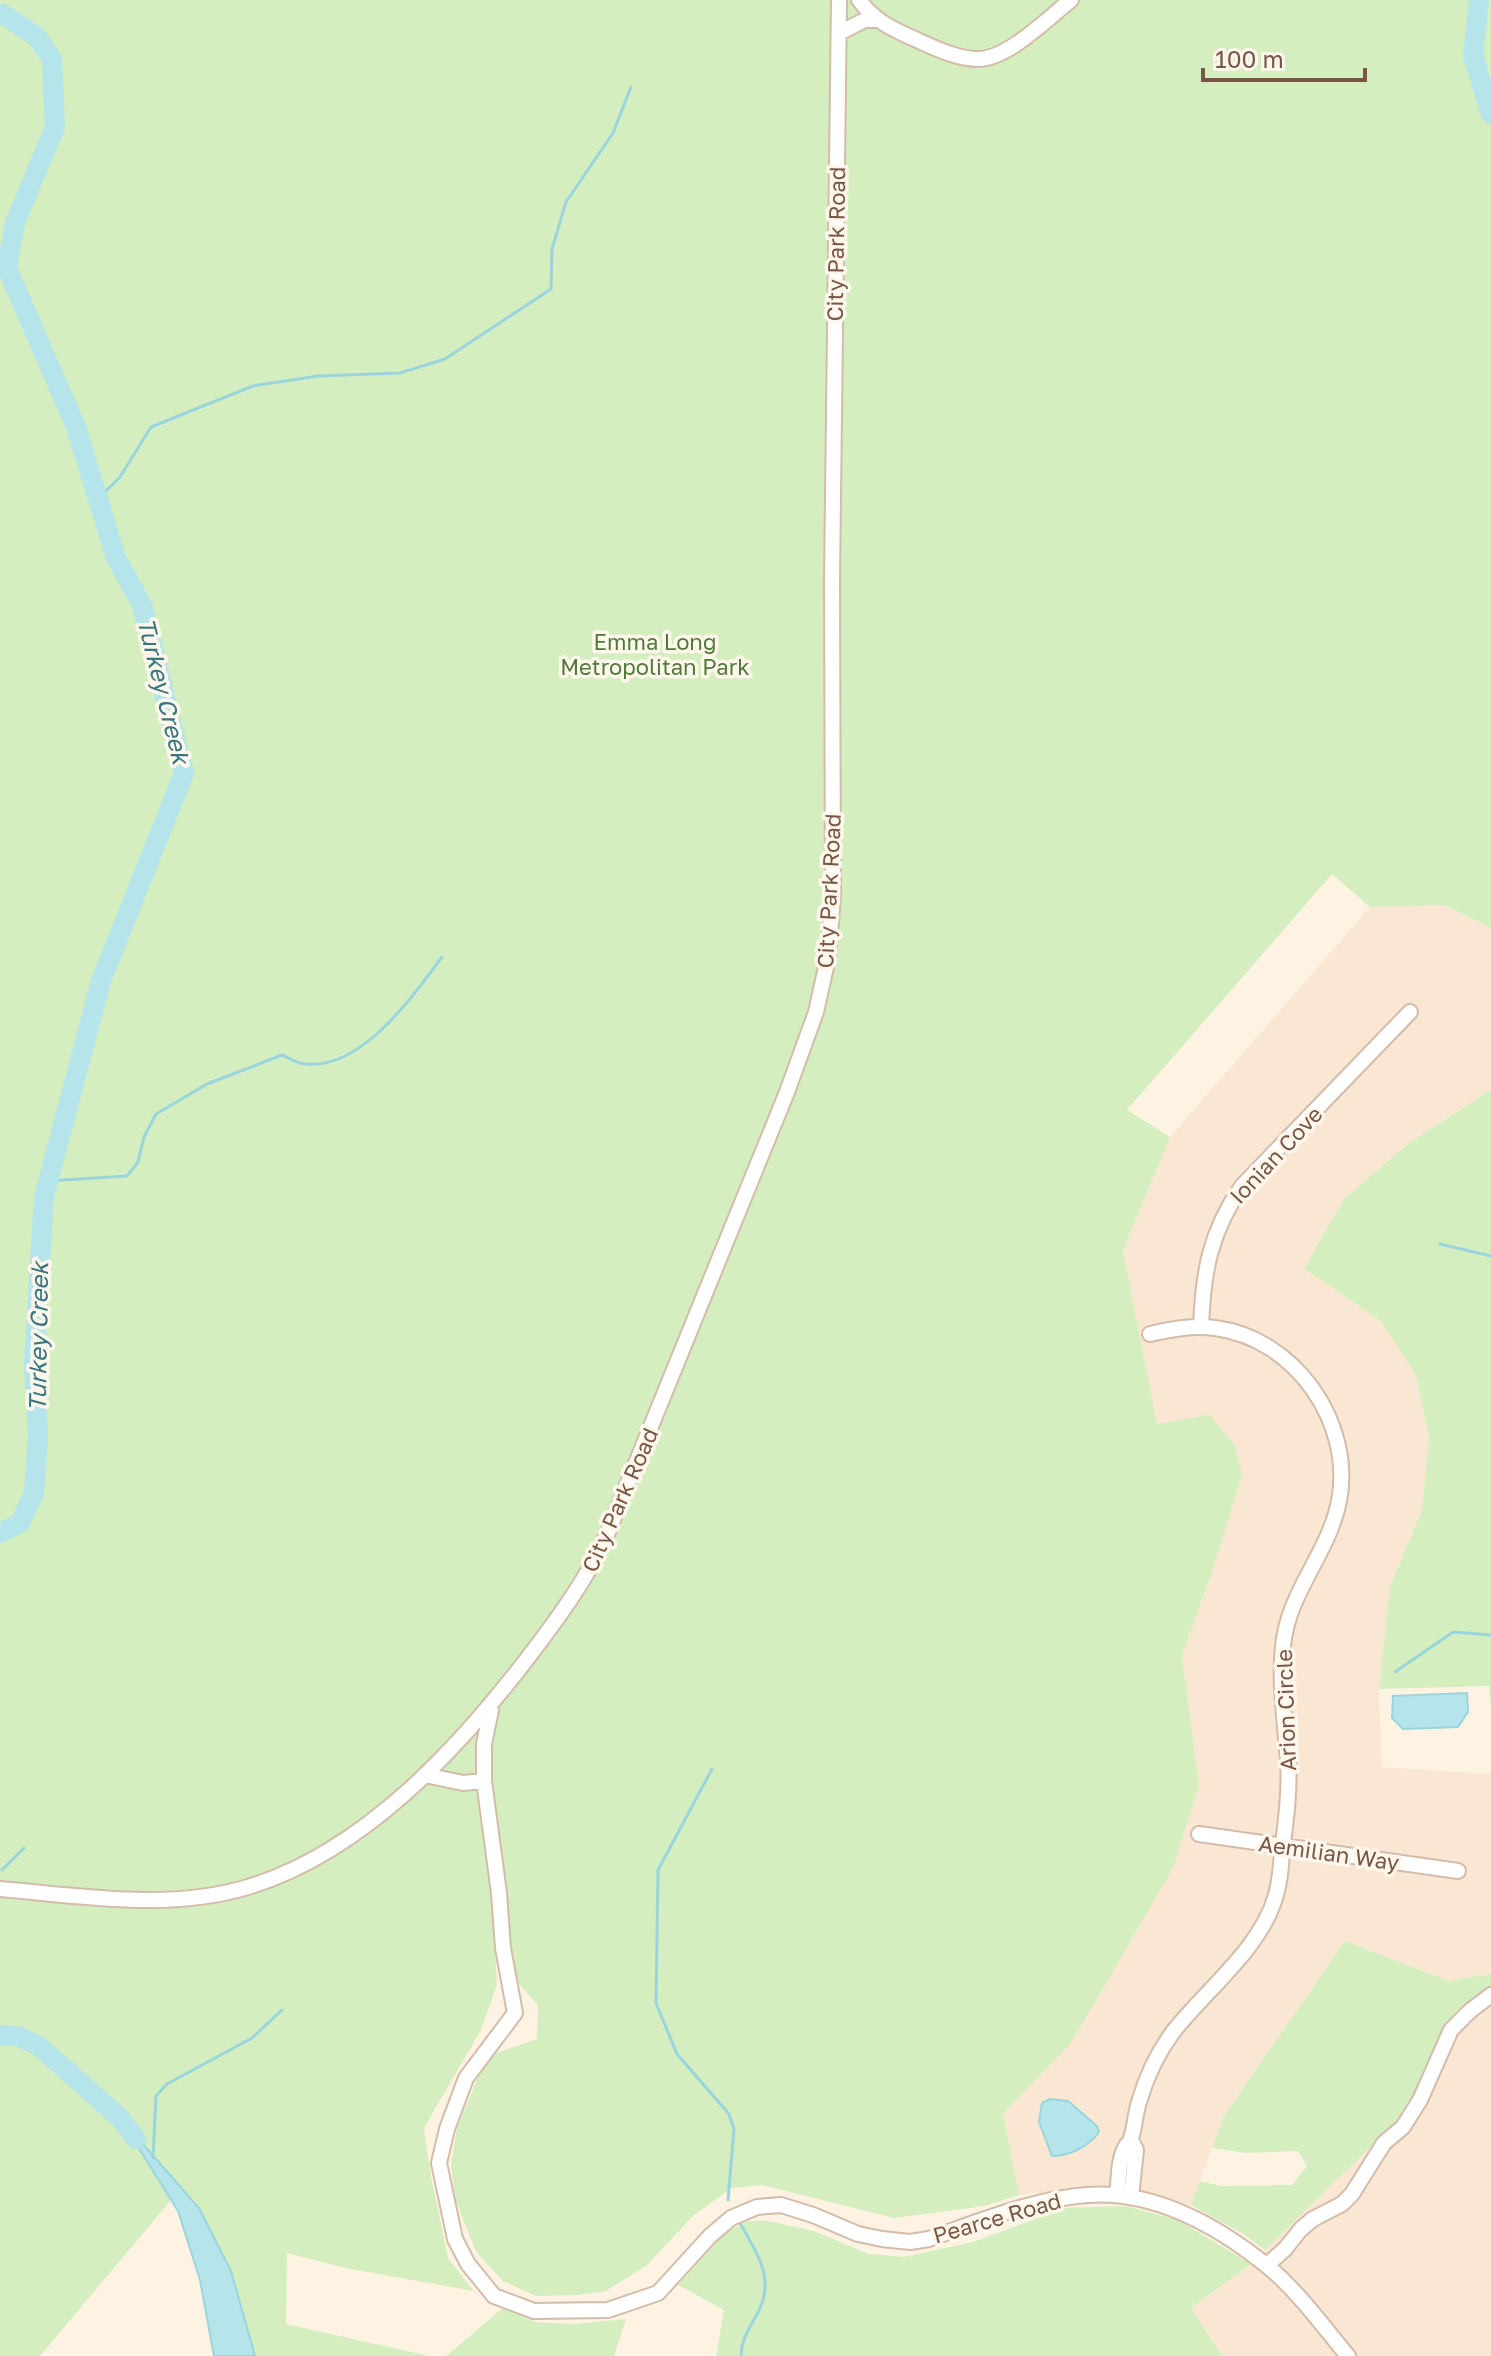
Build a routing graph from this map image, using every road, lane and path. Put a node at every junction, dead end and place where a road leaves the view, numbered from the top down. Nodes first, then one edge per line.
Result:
1 (839, 0) edge
2 (859, 0) edge
3 (1071, 0) edge
4 (876, 20) junction
5 (839, 33) junction
6 (1410, 1012) dead end
7 (1201, 1327) junction
8 (1150, 1334) dead end
9 (491, 1706) junction
10 (425, 1775) junction
11 (484, 1781) junction
12 (1199, 1834) dead end
13 (1283, 1848) junction
14 (1458, 1871) dead end
15 (0, 1889) edge
16 (1491, 1995) edge
17 (1124, 2196) junction
18 (1267, 2265) junction
19 (1348, 2356) edge

1 - 5 street, City Park Road
2 - 4 street
3 - 4 street
4 - 5 street
5 - 9 street, City Park Road
6 - 7 street, Ionian Cove
7 - 8 street, Arion Circle
7 - 13 street, Arion Circle
9 - 10 street, City Park Road
9 - 11 street, Pearce Road
10 - 11 street
10 - 15 street, City Park Road
11 - 17 street, Pearce Road
12 - 13 street, Aemilian Way
13 - 14 street, Aemilian Way
13 - 17 street, Arion Circle
16 - 18 street
17 - 18 street, Pearce Road
18 - 19 street, Pearce Road

